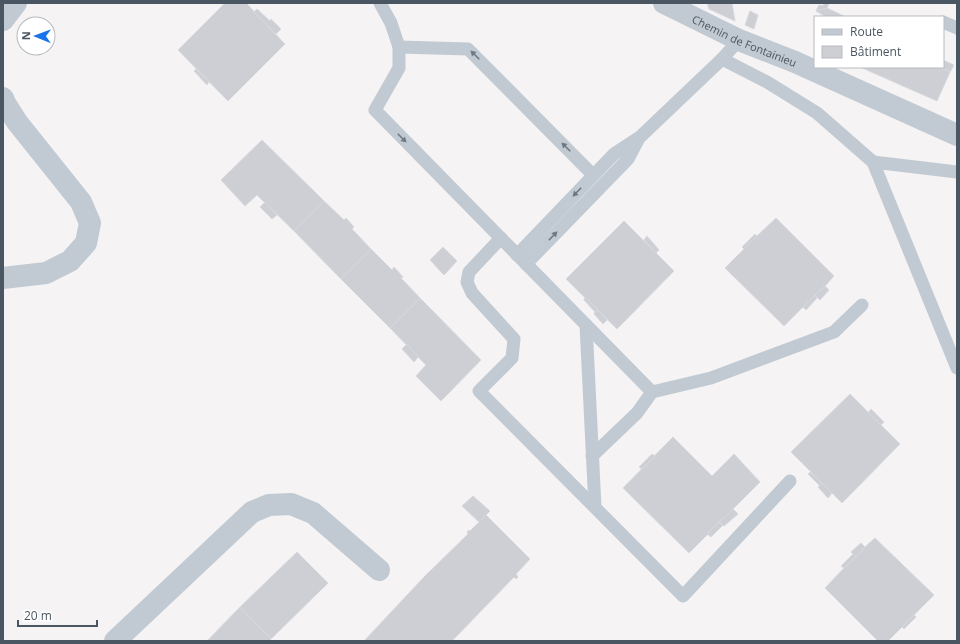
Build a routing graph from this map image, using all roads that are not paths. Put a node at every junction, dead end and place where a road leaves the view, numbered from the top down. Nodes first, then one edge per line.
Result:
1 (16, 3) edge
2 (380, 3) edge
3 (672, 5) edge
4 (3, 20) edge
5 (944, 22) edge
6 (957, 28) edge
7 (739, 40) junction
8 (399, 47) junction
9 (722, 59) junction
10 (3, 98) edge
11 (957, 135) edge
12 (640, 137) junction
13 (873, 162) junction
14 (957, 172) edge
15 (593, 175) junction
16 (501, 238) junction
17 (521, 259) junction
18 (3, 278) edge
19 (862, 305) dead end
20 (586, 325) junction
21 (957, 368) edge
22 (652, 392) junction
23 (592, 456) junction
24 (790, 481) dead end
25 (594, 507) junction
26 (379, 570) dead end
27 (115, 641) edge

1 - 4 street
2 - 8 lane
3 - 7 street, Chemin de Fontainieu
5 - 6 lane
7 - 9 lane
7 - 11 street, Chemin de Fontainieu
15 -> 8 lane
8 -> 16 lane
9 - 12 lane
9 - 13 lane
10 - 18 street
12 - 15 lane
17 -> 12 lane
13 - 14 lane
13 - 21 lane
15 -> 17 lane
16 - 17 lane
16 - 25 lane
17 - 20 lane
19 - 22 lane
20 - 22 lane
20 - 23 lane
22 - 23 lane
23 - 25 lane
24 - 25 lane
26 - 27 street

